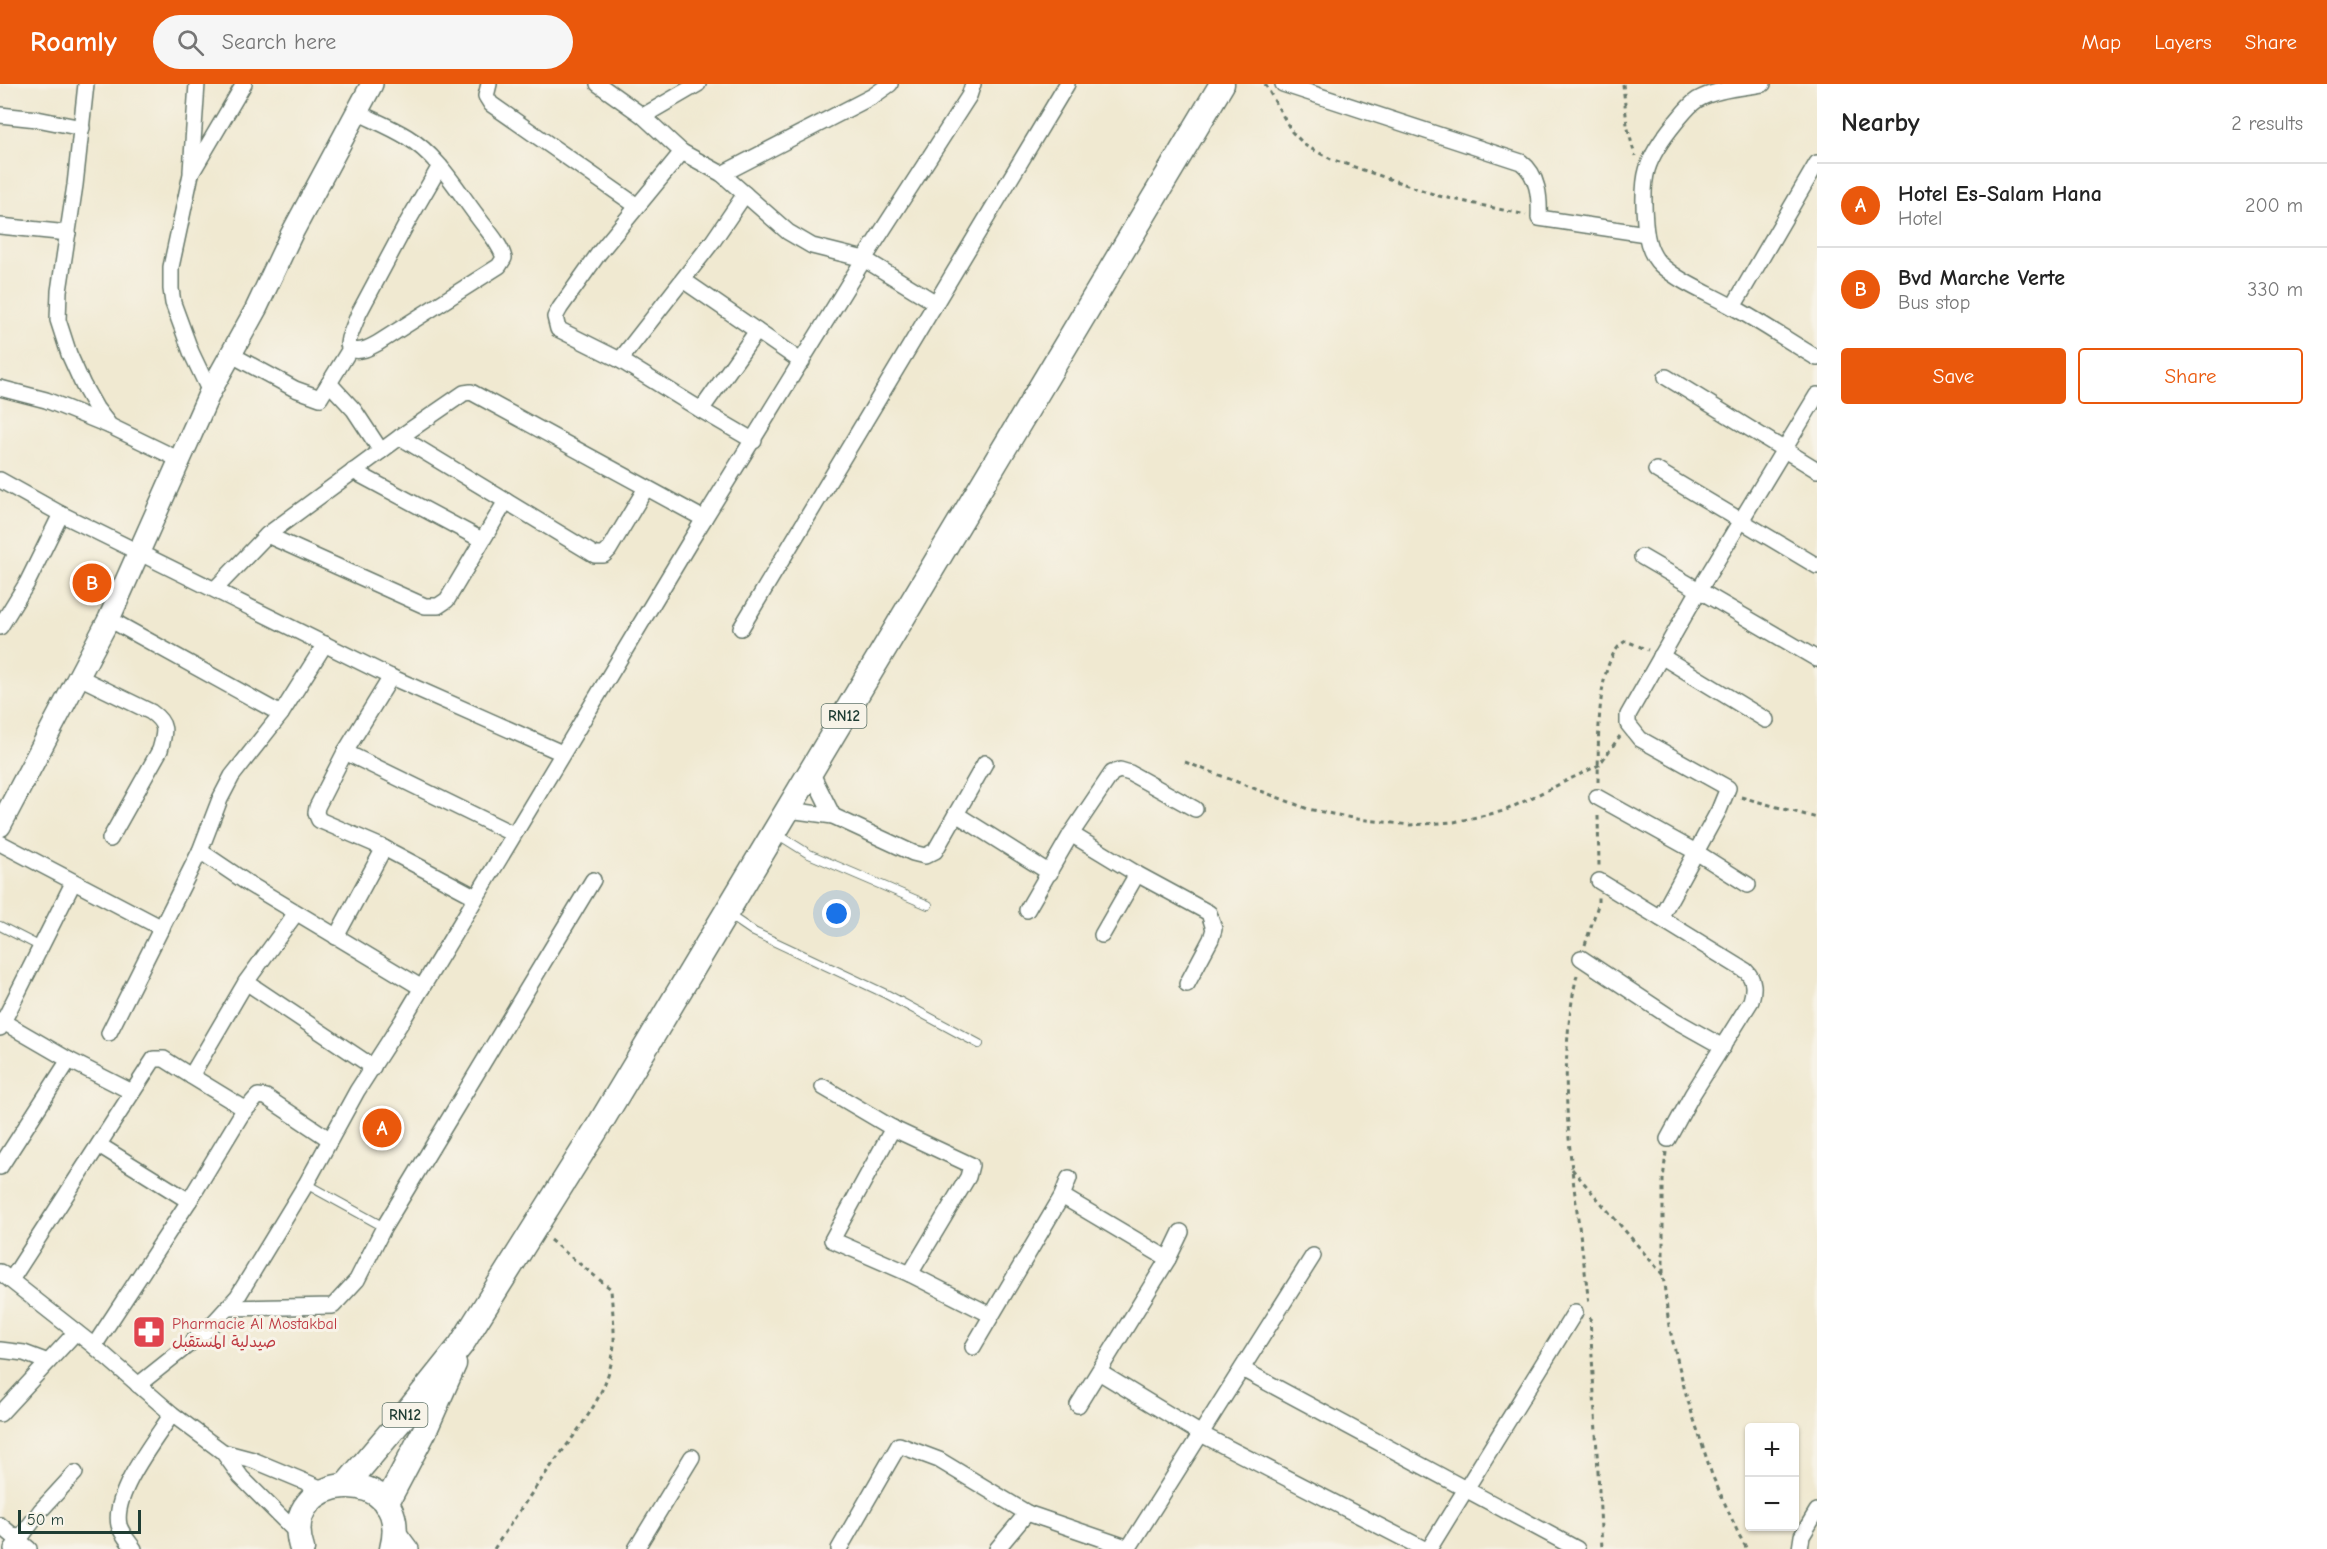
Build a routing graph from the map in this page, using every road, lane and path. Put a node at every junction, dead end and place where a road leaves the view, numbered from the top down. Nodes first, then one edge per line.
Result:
1 (86, 84) edge
2 (197, 84) edge
3 (244, 84) edge
4 (372, 84) edge
5 (489, 84) edge
6 (598, 84) edge
7 (698, 84) edge
8 (890, 84) edge
9 (973, 84) edge
10 (1067, 84) edge
11 (1222, 84) edge
12 (1265, 84) edge
13 (1283, 84) edge
14 (1623, 84) edge
15 (1763, 84) edge
16 (357, 112) junction
17 (0, 115) edge
18 (643, 116) junction
19 (82, 128) junction
20 (682, 152) junction
21 (440, 166) junction
22 (1815, 171) edge
23 (191, 174) junction
24 (722, 174) junction
25 (1645, 174) junction
26 (746, 194) junction
27 (637, 206) junction
28 (1539, 218) junction
29 (0, 226) edge
30 (68, 233) junction
31 (1646, 234) junction
32 (864, 259) junction
33 (683, 280) junction
34 (936, 303) junction
35 (1733, 307) junction
36 (757, 331) junction
37 (350, 349) junction
38 (232, 355) junction
39 (1817, 358) edge
40 (620, 360) junction
41 (802, 362) junction
42 (1666, 377) dead end
43 (329, 383) junction
44 (0, 388) edge
45 (210, 392) junction
46 (1817, 395) edge
47 (701, 410) junction
48 (110, 426) junction
49 (400, 436) junction
50 (754, 441) junction
51 (381, 451) junction
52 (1784, 451) junction
53 (180, 460) junction
54 (1656, 470) dead end
55 (1817, 470) edge
56 (353, 471) junction
57 (0, 480) edge
58 (646, 488) junction
59 (506, 501) junction
60 (61, 514) junction
61 (704, 519) junction
62 (1741, 521) junction
63 (267, 535) junction
64 (482, 540) junction
65 (138, 552) junction
66 (1642, 557) dead end
67 (1817, 566) edge
68 (215, 589) junction
69 (1700, 590) junction
70 (109, 620) junction
71 (0, 627) edge
72 (741, 628) dead end
73 (325, 644) junction
74 (1661, 656) junction
75 (1817, 659) edge
76 (79, 677) junction
77 (391, 677) junction
78 (281, 714) junction
79 (1766, 720) dead end
80 (1628, 724) junction
81 (345, 752) junction
82 (562, 753) junction
83 (1185, 762) dead end
84 (985, 763) dead end
85 (811, 772) junction
86 (1728, 788) junction
87 (1597, 796) dead end
88 (1196, 809) dead end
89 (789, 810) junction
90 (956, 814) junction
91 (832, 816) junction
92 (1817, 818) edge
93 (0, 826) edge
94 (775, 833) junction
95 (513, 834) junction
96 (1071, 834) junction
97 (110, 839) dead end
98 (0, 843) edge
99 (384, 848) junction
100 (200, 851) junction
101 (1696, 852) junction
102 (1050, 873) junction
103 (1137, 874) junction
104 (593, 880) dead end
105 (1599, 882) dead end
106 (74, 883) junction
107 (1748, 885) dead end
108 (476, 897) junction
109 (928, 905) dead end
110 (1027, 910) dead end
111 (297, 913) junction
112 (725, 913) junction
113 (1660, 918) junction
114 (0, 926) edge
115 (162, 928) junction
116 (1102, 935) dead end
117 (336, 937) junction
118 (41, 947) junction
119 (1581, 958) joint
120 (246, 982) junction
121 (1187, 984) dead end
122 (422, 988) junction
123 (1, 1023) edge
124 (109, 1033) dead end
125 (979, 1044) dead end
126 (1723, 1047) junction
127 (69, 1060) junction
128 (373, 1067) junction
129 (192, 1076) junction
130 (823, 1087) dead end
131 (132, 1092) junction
132 (245, 1109) junction
133 (892, 1128) junction
134 (329, 1139) junction
135 (1668, 1139) joint
136 (99, 1145) junction
137 (0, 1167) edge
138 (1570, 1168) junction
139 (1070, 1178) dead end
140 (306, 1184) junction
141 (1062, 1196) junction
142 (189, 1202) junction
143 (384, 1227) junction
144 (534, 1227) junction
145 (1181, 1232) dead end
146 (1313, 1256) dead end
147 (1168, 1259) junction
148 (910, 1274) junction
149 (1663, 1275) junction
150 (5, 1276) edge
151 (228, 1308) junction
152 (1575, 1312) dead end
153 (991, 1315) junction
154 (76, 1332) junction
155 (461, 1345) junction
156 (94, 1346) junction
157 (973, 1347) dead end
158 (0, 1350) edge
159 (48, 1362) junction
160 (1242, 1369) junction
161 (1099, 1372) junction
162 (138, 1385) junction
163 (1078, 1406) dead end
164 (0, 1414) edge
165 (172, 1414) junction
166 (1201, 1434) junction
167 (223, 1452) junction
168 (692, 1457) dead end
169 (75, 1473) dead end
170 (336, 1487) junction
171 (1466, 1489) junction
172 (1817, 1510) edge
173 (1027, 1513) junction
174 (0, 1525) edge
175 (391, 1526) edge
176 (301, 1542) edge
177 (20, 1546) edge
178 (1129, 1548) edge
179 (134, 1549) edge
180 (411, 1549) edge
181 (494, 1549) edge
182 (636, 1549) edge
183 (839, 1549) edge
184 (997, 1549) edge
185 (1424, 1549) edge
186 (1429, 1549) edge
187 (1577, 1549) edge
188 (1602, 1549) edge
189 (1747, 1549) edge
190 (1800, 1549) edge

1 - 19 street
2 - 23 street
3 - 23 street
4 - 16 street
5 - 27 street
6 - 18 street
7 - 18 street
8 - 24 street
9 - 32 street
10 - 34 street
11 - 85 main road, RN12
12 - 28 path
13 - 28 street
14 - 25 path
15 - 25 street
16 - 21 street
16 - 38 street
17 - 19 street
18 - 20 street
19 - 30 street
20 - 24 street
20 - 27 street
21 - 37 street
21 - 37 street
22 - 35 street
23 - 45 street
24 - 26 street
25 - 31 street
26 - 32 street
26 - 33 street
27 - 40 street
28 - 31 street
29 - 30 street
30 - 48 street
31 - 35 street
32 - 34 street
32 - 41 street
33 - 36 street
33 - 40 street
34 - 72 street
35 - 39 street
36 - 41 street
36 - 47 street
37 - 43 street
38 - 43 street
38 - 45 street
40 - 47 street
41 - 50 street
42 - 52 street
43 - 51 street
44 - 48 street
45 - 53 street
46 - 52 street
47 - 50 street
48 - 53 street
49 - 51 street
49 - 58 street
49 - 59 street
50 - 61 street
51 - 56 street
52 - 55 street
52 - 62 street
53 - 65 street
54 - 62 street
56 - 63 street
56 - 64 street
57 - 60 street
58 - 59 street
58 - 61 street
59 - 64 street
60 - 65 street
60 - 71 street
61 - 82 street
62 - 67 street
62 - 69 street
63 - 64 street
63 - 68 street
65 - 68 street
65 - 70 street
66 - 69 street
68 - 73 street
69 - 74 street
69 - 75 street
70 - 76 street
70 - 78 street
73 - 77 street
73 - 78 street
74 - 79 street
74 - 80 street
76 - 93 street
76 - 97 street
77 - 81 street
77 - 82 street
78 - 100 street
80 - 83 path
80 - 86 street
81 - 95 street
81 - 99 street
82 - 95 street
84 - 90 street
85 - 89 main road, RN12
85 - 91 street
86 - 92 path
86 - 101 street
87 - 101 street
88 - 96 street
89 - 91 street
89 - 94 main road, RN12
90 - 91 street
90 - 102 street
94 - 109 lane
94 - 112 main road, RN12
95 - 108 street
96 - 102 street
96 - 103 street
98 - 106 street
99 - 108 street
99 - 117 street
100 - 111 street
100 - 115 street
101 - 107 street
101 - 113 street
102 - 110 street
103 - 116 street
103 - 121 street
104 - 143 street
105 - 113 street
106 - 115 street
106 - 118 street
108 - 122 street
111 - 117 street
111 - 120 street
112 - 125 lane
112 - 144 main road, RN12
113 - 126 street
114 - 118 lane
115 - 124 street
117 - 122 street
118 - 123 street
119 - 126 street
119 - 138 path
120 - 128 street
120 - 129 street
122 - 128 street
123 - 127 street
126 - 135 street
127 - 131 street
127 - 137 street
128 - 134 street
129 - 131 street
129 - 132 street
130 - 133 street
131 - 136 street
132 - 134 street
132 - 142 street
133 - 148 street
133 - 148 street
134 - 140 street
135 - 149 path
136 - 142 street
136 - 150 street
138 - 149 path
138 - 188 path
139 - 141 street
140 - 143 lane
140 - 151 street
141 - 147 street
141 - 153 street
142 - 156 street
143 - 151 street
144 - 155 main road, RN12
144 - 181 path
145 - 147 street
146 - 160 street
147 - 161 street
148 - 153 street
149 - 189 path
150 - 154 street
151 - 162 street
152 - 171 street
153 - 157 street
154 - 156 street
154 - 159 street
155 - 170 main road, RN12
155 - 175 main road, RN12
156 - 162 street
158 - 159 street
159 - 164 street
160 - 166 street
160 - 171 street
161 - 163 street
161 - 166 street
162 - 165 street
165 - 167 street
165 - 179 street
166 - 178 street
166 - 185 street
167 - 170 street
167 - 176 street
168 - 182 street
169 - 177 street
170 - 175 main road
170 - 176 main road
171 - 186 street
171 - 187 street
172 - 190 street
173 - 178 street
173 - 183 street
173 - 184 street
174 - 177 street
175 - 180 street

